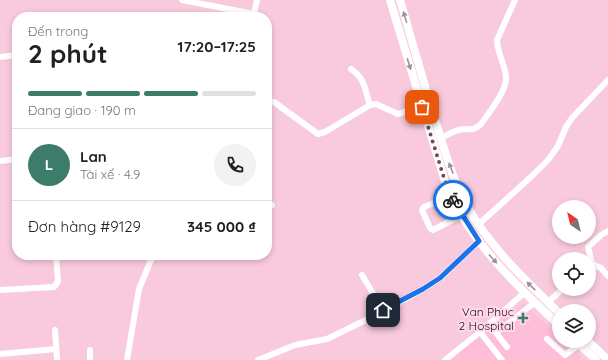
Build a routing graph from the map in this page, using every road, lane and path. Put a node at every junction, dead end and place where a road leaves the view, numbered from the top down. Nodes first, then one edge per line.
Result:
1 (182, 0) edge
2 (257, 0) edge
3 (390, 0) edge
4 (400, 0) edge
5 (515, 0) edge
6 (235, 12) edge
7 (254, 12) edge
8 (410, 36) junction
9 (402, 39) junction
10 (12, 56) edge
11 (0, 57) edge
12 (351, 69) dead end
13 (608, 80) edge
14 (274, 102) dead end
15 (370, 105) junction
16 (422, 107) junction
17 (441, 138) junction
18 (12, 160) edge
19 (0, 161) edge
20 (451, 196) junction
21 (462, 215) junction
22 (478, 225) junction
23 (608, 231) edge
24 (479, 241) junction
25 (589, 252) edge
26 (56, 260) edge
27 (151, 260) edge
28 (596, 266) edge
29 (362, 275) dead end
30 (608, 276) edge
31 (0, 290) edge
32 (524, 293) junction
33 (555, 296) edge
34 (548, 302) junction
35 (534, 303) junction
36 (552, 306) edge
37 (383, 310) junction
38 (552, 319) edge
39 (55, 330) dead end
40 (480, 332) junction
41 (547, 339) dead end
42 (552, 343) edge
43 (507, 347) dead end
44 (557, 348) edge
45 (573, 348) edge
46 (583, 348) edge
47 (595, 348) edge
48 (56, 349) junction
49 (90, 350) dead end
50 (0, 354) edge
51 (57, 360) edge
52 (90, 360) edge
53 (127, 360) edge
54 (258, 360) edge
55 (445, 360) edge
56 (502, 360) edge
57 (596, 360) edge
58 (608, 360) edge

1 - 6 street
2 - 7 street
3 - 9 main road
8 -> 4 main road
5 - 17 street
8 - 9 main road
8 - 17 main road
9 -> 16 main road
10 - 11 street
12 - 15 street
13 - 22 street
14 - 15 street
15 - 16 street
16 - 20 main road
22 -> 17 main road
18 - 19 street
20 - 21 main road
20 - 21 street
21 - 24 main road
34 -> 22 main road
23 - 25 street
24 -> 32 main road
24 - 37 street
26 - 31 street
27 - 53 street
28 - 30 street
29 - 37 street
32 - 35 main road
32 - 40 street
33 - 34 street
34 - 36 main road
35 - 38 main road
35 - 43 street
37 - 54 street
39 - 48 street
40 - 55 street
40 - 56 street
41 - 42 street
44 - 45 street
46 - 57 main road
47 - 58 main road
48 - 50 street
48 - 51 street
49 - 52 street

